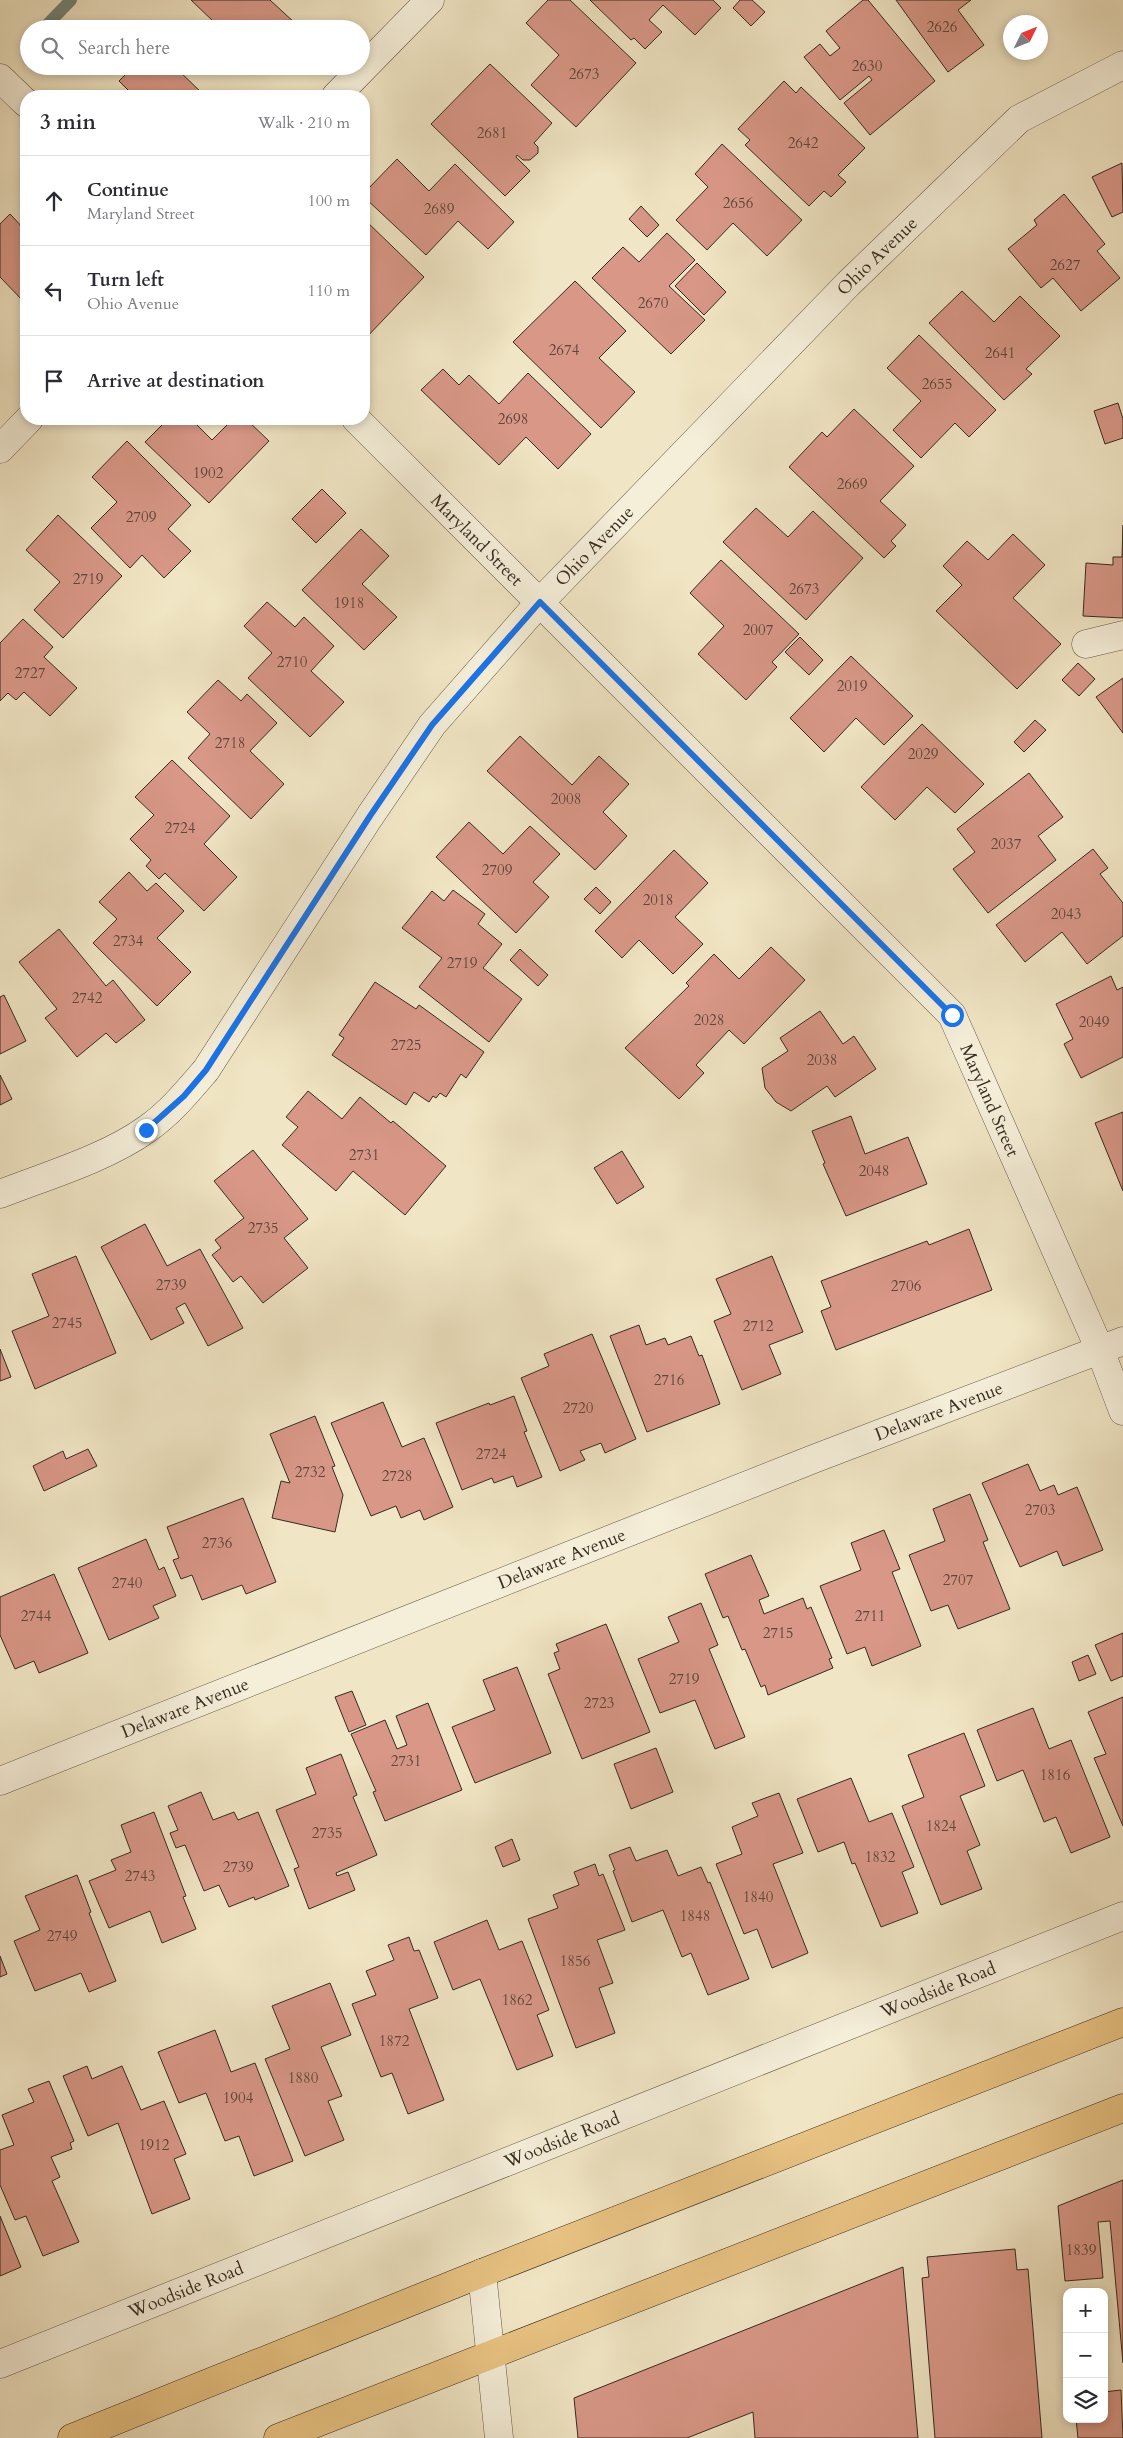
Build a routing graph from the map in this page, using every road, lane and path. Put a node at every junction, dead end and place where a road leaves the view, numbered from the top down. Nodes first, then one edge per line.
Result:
1 (430, 0) edge
2 (370, 61) edge
3 (1123, 65) edge
4 (357, 75) edge
5 (0, 78) edge
6 (342, 90) edge
7 (20, 97) edge
8 (23, 425) edge
9 (362, 425) edge
10 (0, 449) edge
11 (540, 602) junction
12 (1123, 634) edge
13 (1086, 644) dead end
14 (0, 1194) edge
15 (1111, 1345) edge
16 (1123, 1411) edge
17 (0, 1781) edge
18 (1123, 1916) edge
19 (1123, 2022) edge
20 (1123, 2108) edge
21 (482, 2274) junction
22 (490, 2354) junction
23 (0, 2364) edge
24 (72, 2438) edge
25 (278, 2438) edge
26 (499, 2438) edge

1 - 2 street
3 - 11 street, Ohio Avenue
4 - 6 street
5 - 7 street
8 - 10 street
9 - 11 street, Maryland Street
11 - 14 street, Ohio Avenue
11 - 15 street, Maryland Street
12 - 13 street
15 - 16 street, Maryland Street
15 - 17 street, Delaware Avenue
18 - 23 street, Woodside Road
19 - 21 main road
20 - 22 main road
21 - 22 street
21 - 24 main road
22 - 25 main road
22 - 26 street

